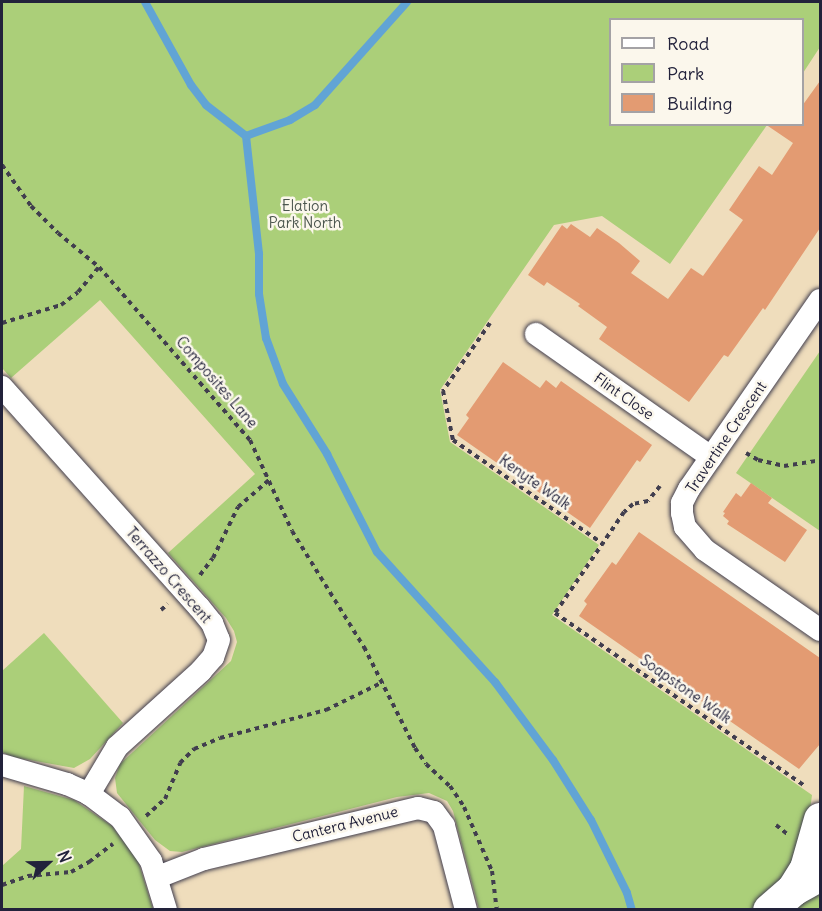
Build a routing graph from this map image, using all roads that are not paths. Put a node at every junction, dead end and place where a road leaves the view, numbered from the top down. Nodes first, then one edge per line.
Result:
1 (820, 300) edge
2 (536, 334) dead end
3 (2, 387) edge
4 (711, 458) junction
5 (820, 630) edge
6 (2, 765) edge
7 (89, 794) junction
8 (812, 795) edge
9 (820, 820) edge
10 (158, 877) junction
11 (794, 891) edge
12 (166, 909) edge
13 (466, 909) edge

1 - 4 street, Travertine Crescent
2 - 4 street, Flint Close
3 - 7 street, Terrazzo Crescent
4 - 5 street, Travertine Crescent
6 - 7 street
7 - 10 street
8 - 9 street
9 - 11 street
10 - 12 street
10 - 13 street, Cantera Avenue

